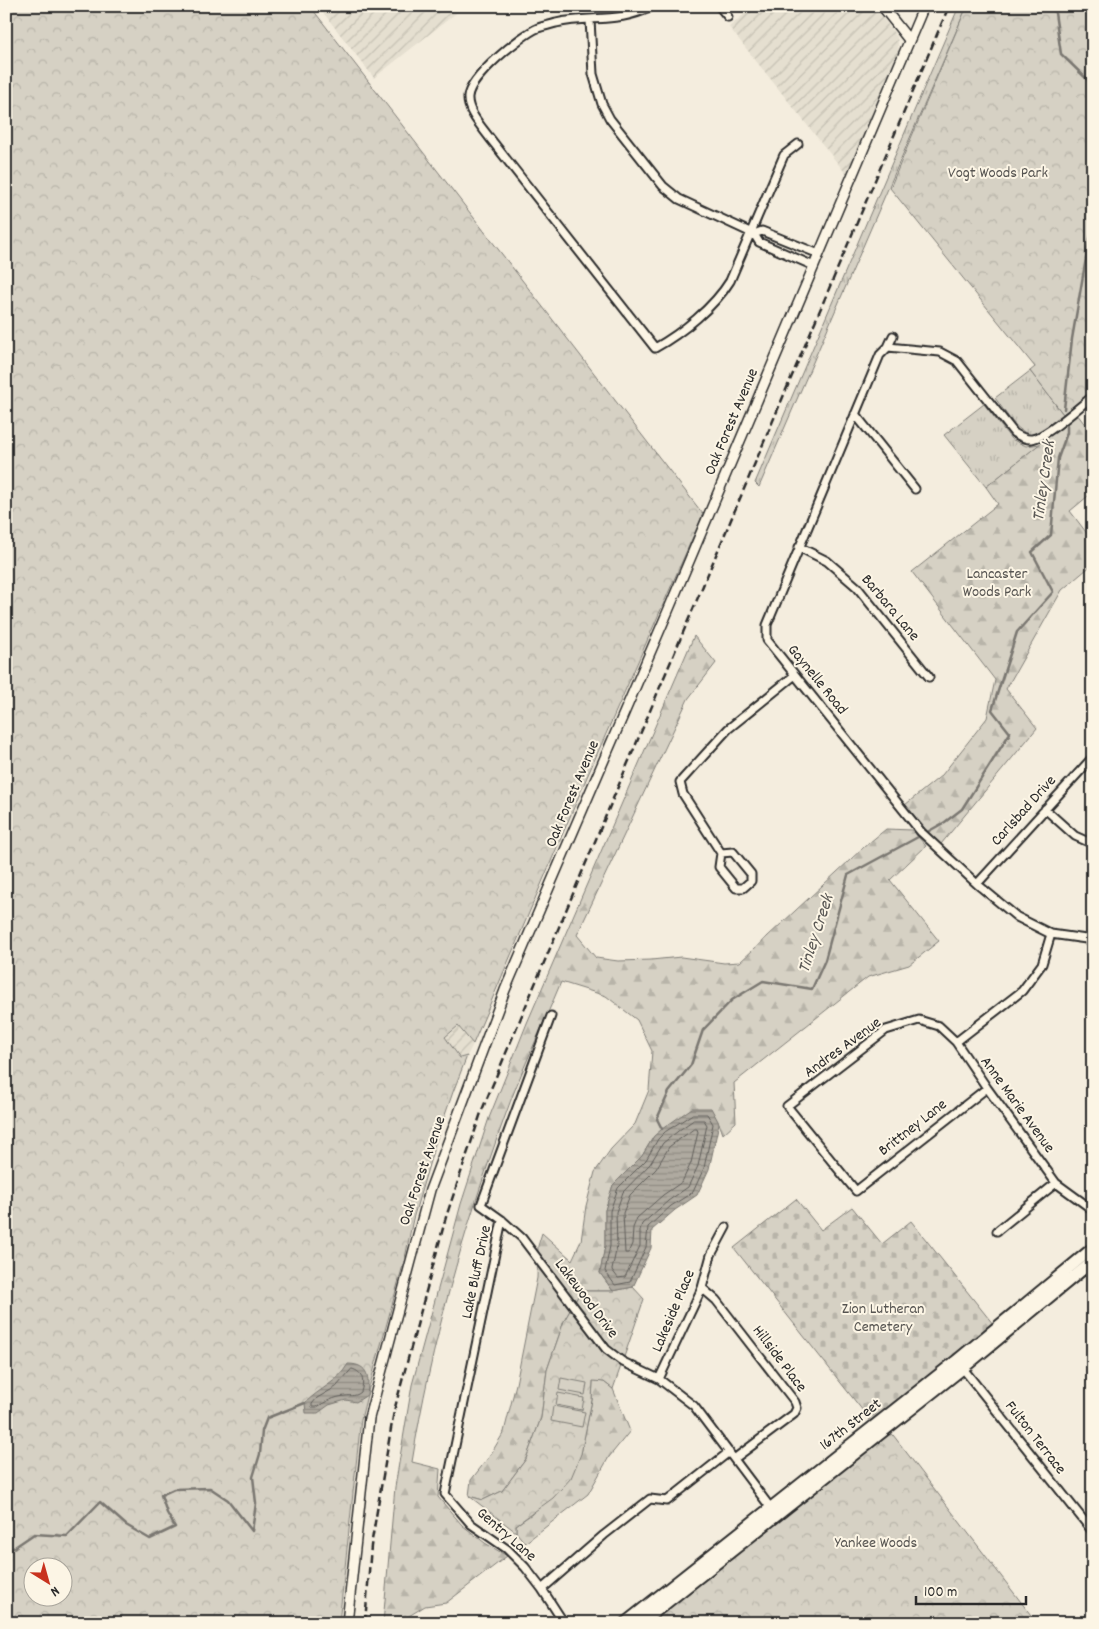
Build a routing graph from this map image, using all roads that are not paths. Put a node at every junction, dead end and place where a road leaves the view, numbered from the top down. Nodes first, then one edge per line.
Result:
1 (653, 6) edge
2 (719, 6) edge
3 (882, 6) edge
4 (924, 6) edge
5 (728, 17) dead end
6 (590, 20) junction
7 (909, 40) junction
8 (798, 144) dead end
9 (752, 233) junction
10 (819, 254) junction
11 (814, 266) junction
12 (893, 336) dead end
13 (888, 348) junction
14 (1093, 396) edge
15 (855, 414) junction
16 (915, 489) dead end
17 (799, 547) junction
18 (795, 675) junction
19 (929, 677) dead end
20 (1093, 757) edge
21 (1045, 810) junction
22 (1093, 844) edge
23 (721, 853) junction
24 (977, 884) junction
25 (1051, 934) junction
26 (1093, 940) edge
27 (551, 1016) dead end
28 (919, 1020) joint
29 (956, 1042) junction
30 (987, 1088) junction
31 (1056, 1183) junction
32 (856, 1190) joint
33 (1093, 1210) edge
34 (502, 1220) junction
35 (726, 1227) dead end
36 (997, 1230) dead end
37 (1093, 1248) edge
38 (1089, 1264) edge
39 (702, 1288) junction
40 (959, 1365) junction
41 (659, 1379) junction
42 (729, 1452) junction
43 (734, 1459) junction
44 (445, 1494) joint
45 (774, 1511) junction
46 (1093, 1532) edge
47 (542, 1589) junction
48 (348, 1623) edge
49 (564, 1623) edge
50 (625, 1623) edge
51 (641, 1623) edge

1 - 6 street
2 - 5 street
3 - 7 street
4 - 7 street, Oak Forest Avenue
6 - 9 street
6 - 9 street
7 - 10 street, Oak Forest Avenue
8 - 9 street
9 - 10 street
9 - 11 street
10 - 11 street, Oak Forest Avenue
11 - 48 street, Oak Forest Avenue
12 - 13 street, Gaynelle Road
13 - 14 street
13 - 15 street, Gaynelle Road
15 - 16 street
15 - 17 street, Gaynelle Road
17 - 18 street, Gaynelle Road
17 - 19 street, Barbara Lane
18 - 23 street
18 - 24 street, Gaynelle Road
20 - 21 street, Carlsbad Drive
21 - 22 street
21 - 24 street, Carlsbad Drive
23 - 23 street
24 - 25 street, Gaynelle Road
25 - 26 street, Gaynelle Road
25 - 29 street
27 - 34 street, Lake Bluff Drive
28 - 29 street, Anne Marie Avenue
28 - 32 street, Andres Avenue
29 - 30 street, Anne Marie Avenue
30 - 31 street, Anne Marie Avenue
30 - 32 street, Brittney Lane
31 - 33 street, Anne Marie Avenue
31 - 36 street
34 - 41 street, Lakewood Drive
34 - 44 street, Lake Bluff Drive
35 - 39 street, Lakeside Place
37 - 38 main road, 167th Street
38 - 40 main road, 167th Street
39 - 41 street, Lakeside Place
39 - 43 street, Hillside Place
40 - 45 main road, 167th Street
40 - 46 street, Fulton Terrace
41 - 42 street, Lakewood Drive
42 - 43 street, Lakewood Drive
42 - 47 street
43 - 45 street, Lakewood Drive
44 - 47 street, Gentry Lane
45 - 50 main road, 167th Street
45 - 51 main road, 167th Street
47 - 49 street, Gentry Lane

